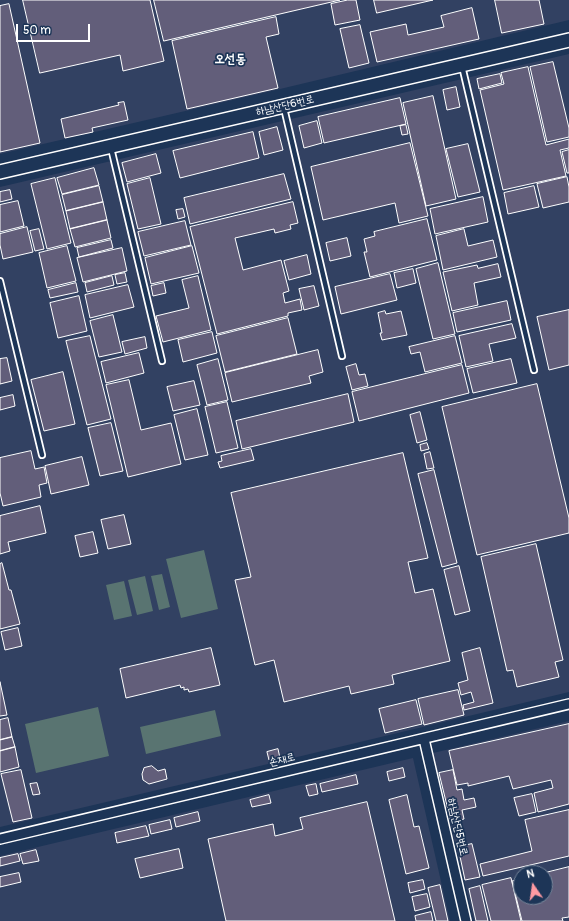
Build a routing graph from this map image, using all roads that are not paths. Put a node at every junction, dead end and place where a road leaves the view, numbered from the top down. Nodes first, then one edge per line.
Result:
1 (569, 40) edge
2 (462, 65) junction
3 (284, 106) junction
4 (110, 147) junction
5 (0, 172) edge
6 (0, 281) edge
7 (342, 356) dead end
8 (162, 361) dead end
9 (534, 370) dead end
10 (42, 455) dead end
11 (569, 704) edge
12 (424, 739) junction
13 (0, 840) edge
14 (466, 921) edge

1 - 2 street, 하남산단6번로
2 - 3 street, 하남산단6번로
2 - 9 lane
3 - 4 street, 하남산단6번로
3 - 7 lane
4 - 5 street, 하남산단6번로
4 - 8 lane
6 - 10 lane
11 - 12 street, 손재로
12 - 13 street, 손재로
12 - 14 street, 하남산단5번로

